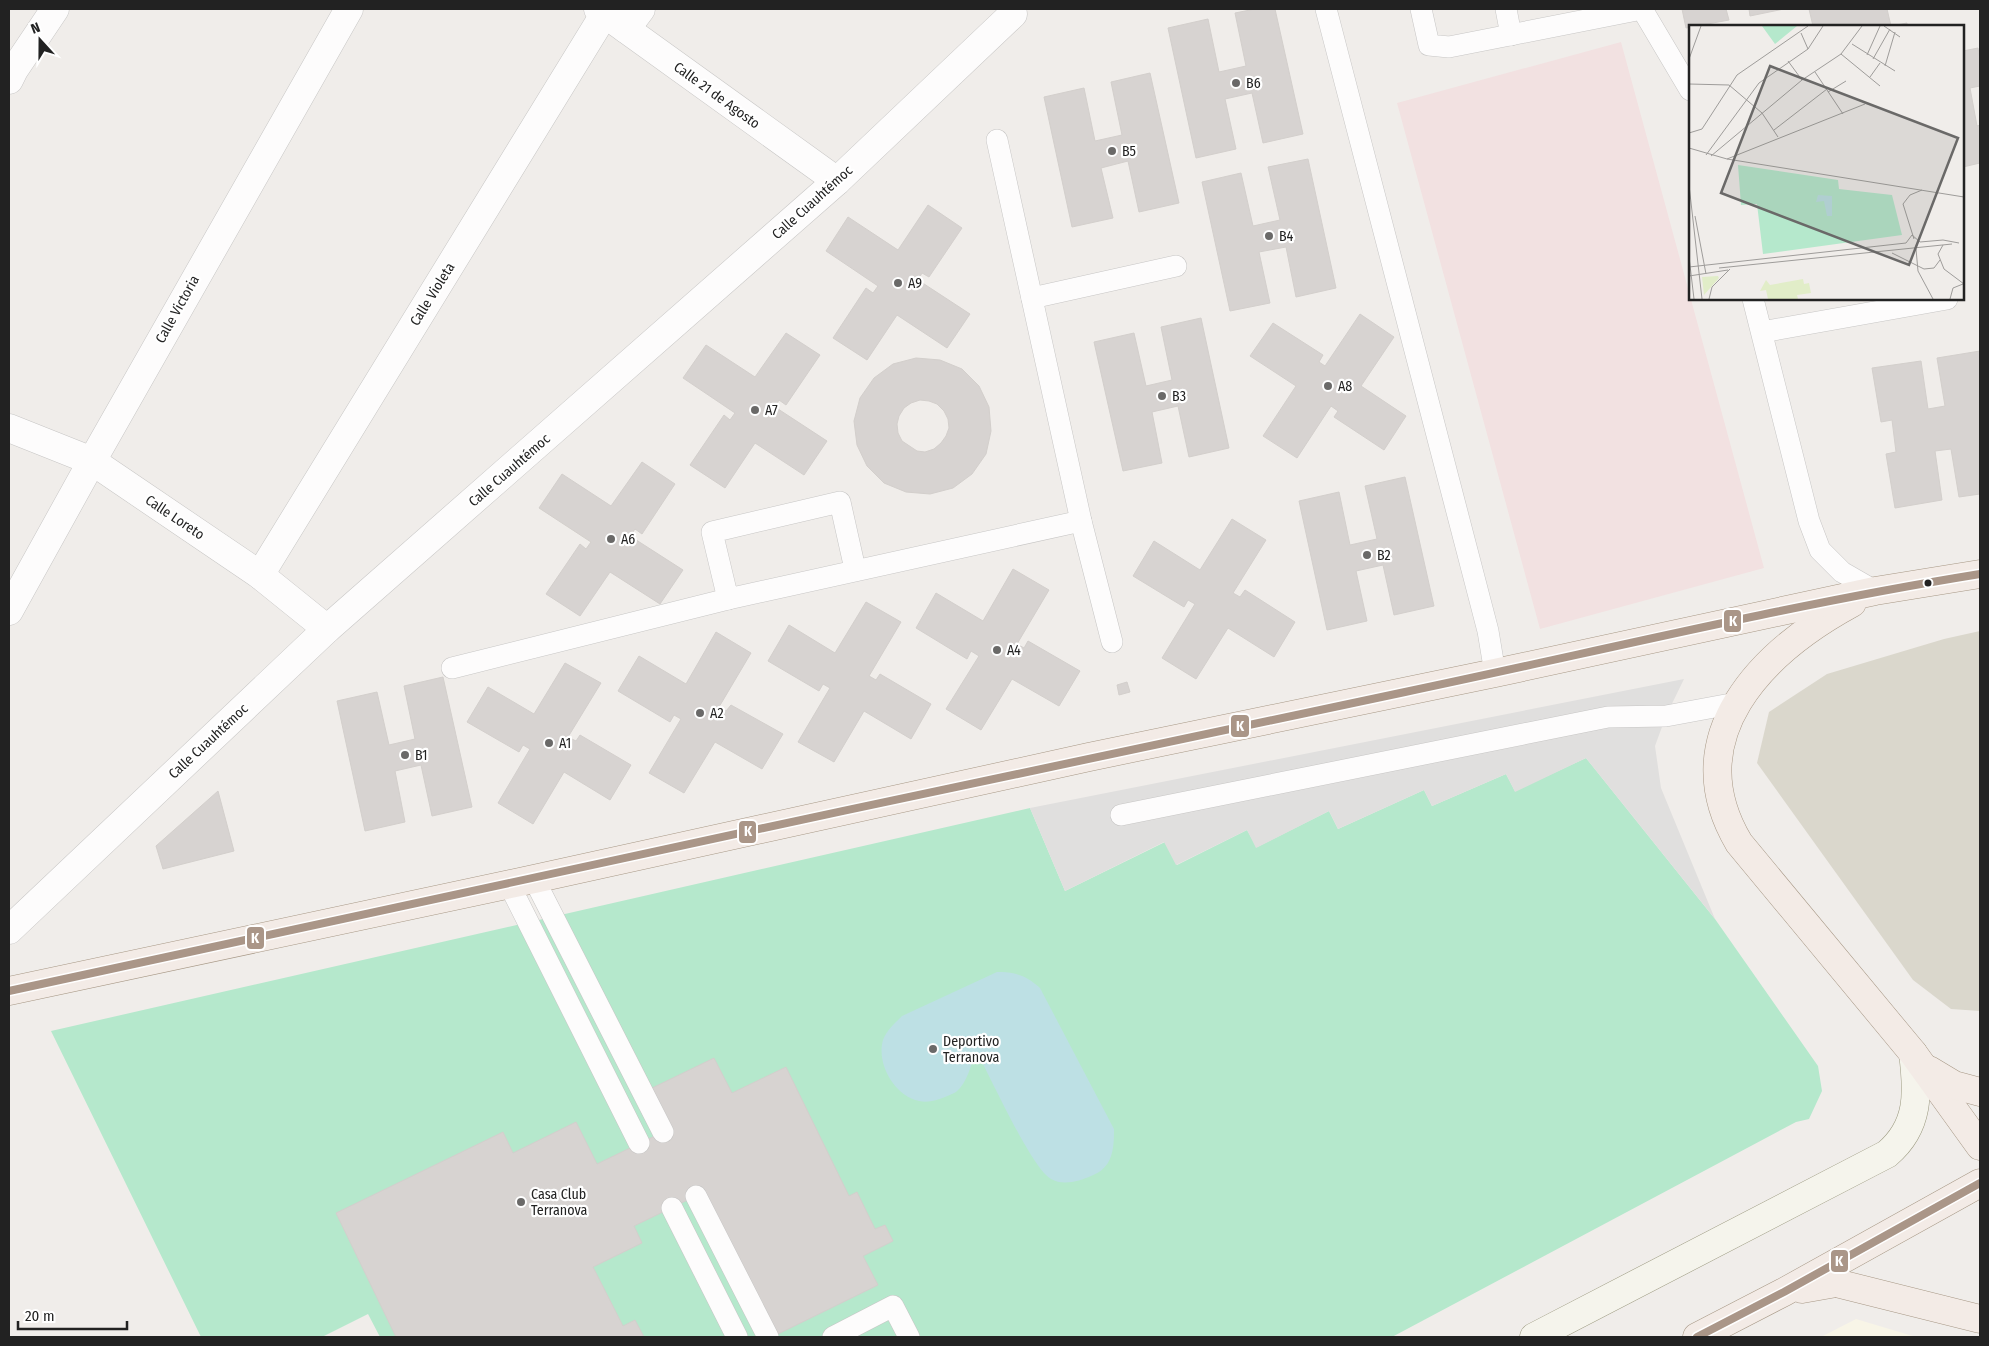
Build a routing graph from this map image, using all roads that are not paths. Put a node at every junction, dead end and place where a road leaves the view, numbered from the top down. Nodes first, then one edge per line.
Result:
1 (55, 9) edge
2 (1326, 9) edge
3 (1421, 9) edge
4 (1506, 9) edge
5 (340, 12) edge
6 (1012, 14) dead end
7 (617, 15) edge
8 (1511, 35) junction
9 (9, 80) edge
10 (1689, 88) edge
11 (997, 140) dead end
12 (837, 181) junction
13 (1176, 266) dead end
14 (1032, 298) junction
15 (1753, 300) edge
16 (1941, 300) edge
17 (1762, 332) junction
18 (9, 428) edge
19 (92, 461) junction
20 (1081, 521) junction
21 (855, 570) junction
22 (1980, 574) edge
23 (260, 575) junction
24 (1875, 591) junction
25 (728, 599) junction
26 (9, 611) edge
27 (327, 630) junction
28 (1112, 642) dead end
29 (452, 668) dead end
30 (1495, 673) junction
31 (1736, 703) junction
32 (1121, 815) dead end
33 (521, 881) junction
34 (9, 930) edge
35 (9, 991) edge
36 (1913, 1053) junction
37 (1980, 1092) edge
38 (663, 1132) dead end
39 (639, 1143) dead end
40 (1980, 1146) edge
41 (1980, 1183) edge
42 (696, 1196) dead end
43 (672, 1208) dead end
44 (1784, 1292) junction
45 (1980, 1319) edge
46 (737, 1337) edge
47 (768, 1337) edge
48 (833, 1337) edge
49 (909, 1337) edge
50 (1534, 1337) edge
51 (1696, 1337) edge

1 - 9 street
2 - 30 lane
3 - 8 lane
4 - 8 lane
5 - 19 street, Calle Victoria
6 - 12 street, Calle Cuauhtémoc
7 - 12 street, Calle 21 de Agosto
7 - 23 street, Calle Violeta
8 - 10 lane
11 - 14 lane
12 - 27 street, Calle Cuauhtémoc
13 - 14 lane
14 - 20 lane
15 - 17 lane
16 - 17 lane
17 - 24 lane
18 - 19 street, Calle Loreto
19 - 23 street, Calle Loreto
19 - 26 street, Calle Victoria
20 - 21 lane
20 - 28 lane
21 - 25 lane
21 - 25 lane
22 - 24 main road
23 - 27 street, Calle Loreto
24 - 30 main road
24 - 31 main road
25 - 29 lane
27 - 34 street, Calle Cuauhtémoc
30 - 33 main road
31 - 32 lane
31 - 36 main road
33 - 35 main road
33 - 38 lane
33 - 39 lane
36 - 37 main road
36 - 40 main road
36 - 50 main road
41 - 44 main road
42 - 47 lane
43 - 46 lane
44 - 45 main road
44 - 51 main road
48 - 49 lane

